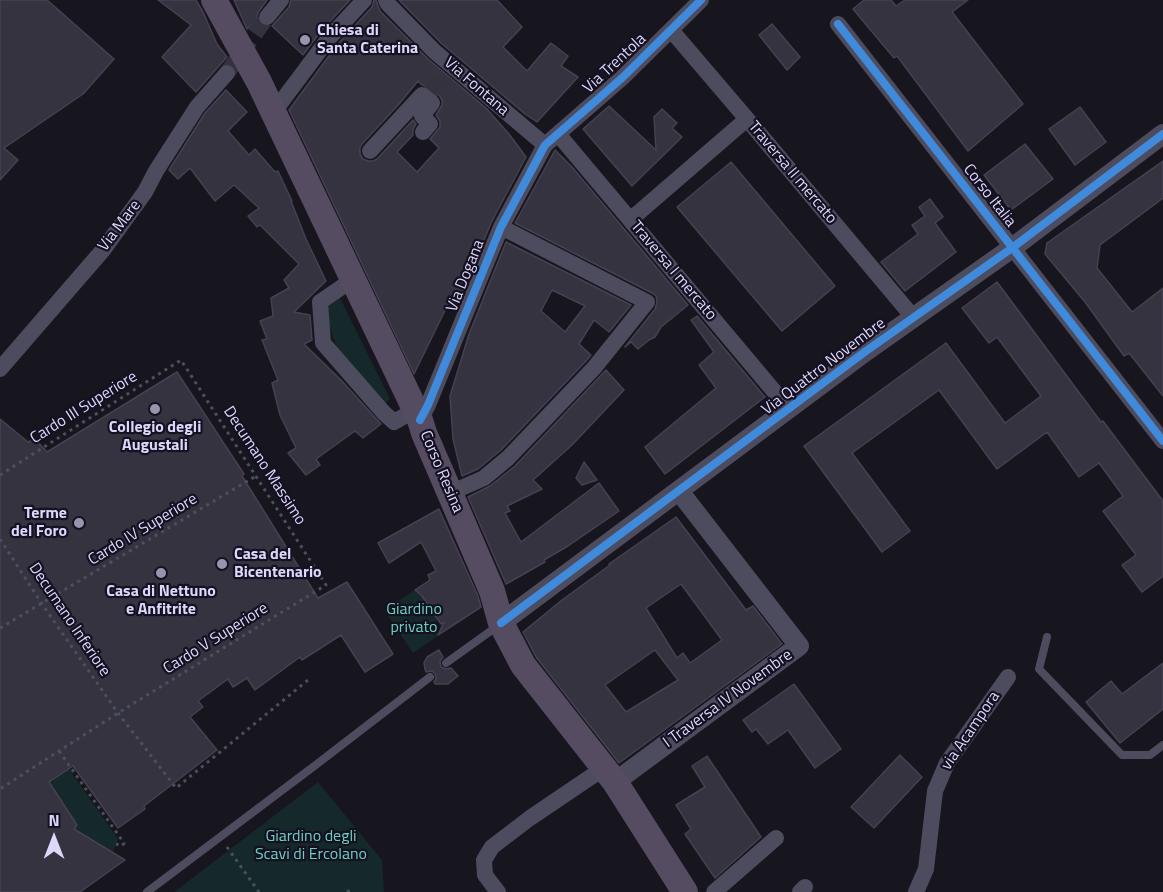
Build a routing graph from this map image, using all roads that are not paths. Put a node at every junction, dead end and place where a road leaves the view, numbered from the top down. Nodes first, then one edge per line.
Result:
1 (213, 0) edge
2 (281, 0) edge
3 (364, 0) edge
4 (386, 0) edge
5 (701, 0) edge
6 (267, 17) tunnel mouth
7 (838, 24) dead end
8 (671, 30) junction
9 (227, 73) tunnel mouth
10 (273, 113) junction
11 (747, 118) junction
12 (423, 132) dead end
13 (558, 134) junction
14 (1163, 134) edge
15 (544, 145) junction
16 (370, 151) dead end
17 (630, 220) junction
18 (501, 226) junction
19 (1012, 248) junction
20 (352, 279) junction
21 (913, 317) junction
22 (0, 369) edge
23 (789, 409) junction
24 (417, 415) junction
25 (1163, 441) edge
26 (679, 491) junction
27 (450, 494) junction
28 (501, 623) junction
29 (1047, 637) dead end
30 (446, 663) dead end
31 (430, 677) dead end
32 (1008, 677) dead end
33 (1163, 745) edge
34 (609, 775) junction
35 (776, 838) dead end
36 (147, 892) edge
37 (498, 892) edge
38 (685, 892) edge
39 (714, 892) edge
40 (916, 892) edge

1 - 10 main road, Corso Resina
2 - 6 street
3 - 10 street
4 - 15 street, Via Fontana
5 - 8 street, Via Trentola
7 - 19 street, Corso Italia
8 - 11 street, Traversa II mercato
8 - 13 street, Via Trentola
9 - 22 street, Via Mare
10 - 20 main road, Corso Resina
11 - 17 street
11 - 21 street, Traversa II mercato
12 - 16 street
13 - 15 street, Via Trentola
13 - 17 street, Traversa I mercato
14 - 19 street, Via Quattro Novembre
15 - 18 street, Via Dogana
17 - 23 street, Traversa I mercato
18 - 24 street, Via Dogana
18 - 27 street
19 - 21 street, Via Quattro Novembre
19 - 25 street, Corso Italia
20 - 24 main road, Corso Resina
20 - 24 street
21 - 23 street, Via Quattro Novembre
23 - 26 street, Via Quattro Novembre
24 - 27 main road, Corso Resina
26 - 28 street, Via Quattro Novembre
26 - 34 street, I Traversa IV Novembre
27 - 28 main road, Corso Resina
28 - 30 lane
28 - 34 main road, Corso Resina
29 - 33 lane
31 - 36 lane
32 - 40 street, via Acampora
34 - 37 street
34 - 38 main road, Corso Resina
35 - 39 street

